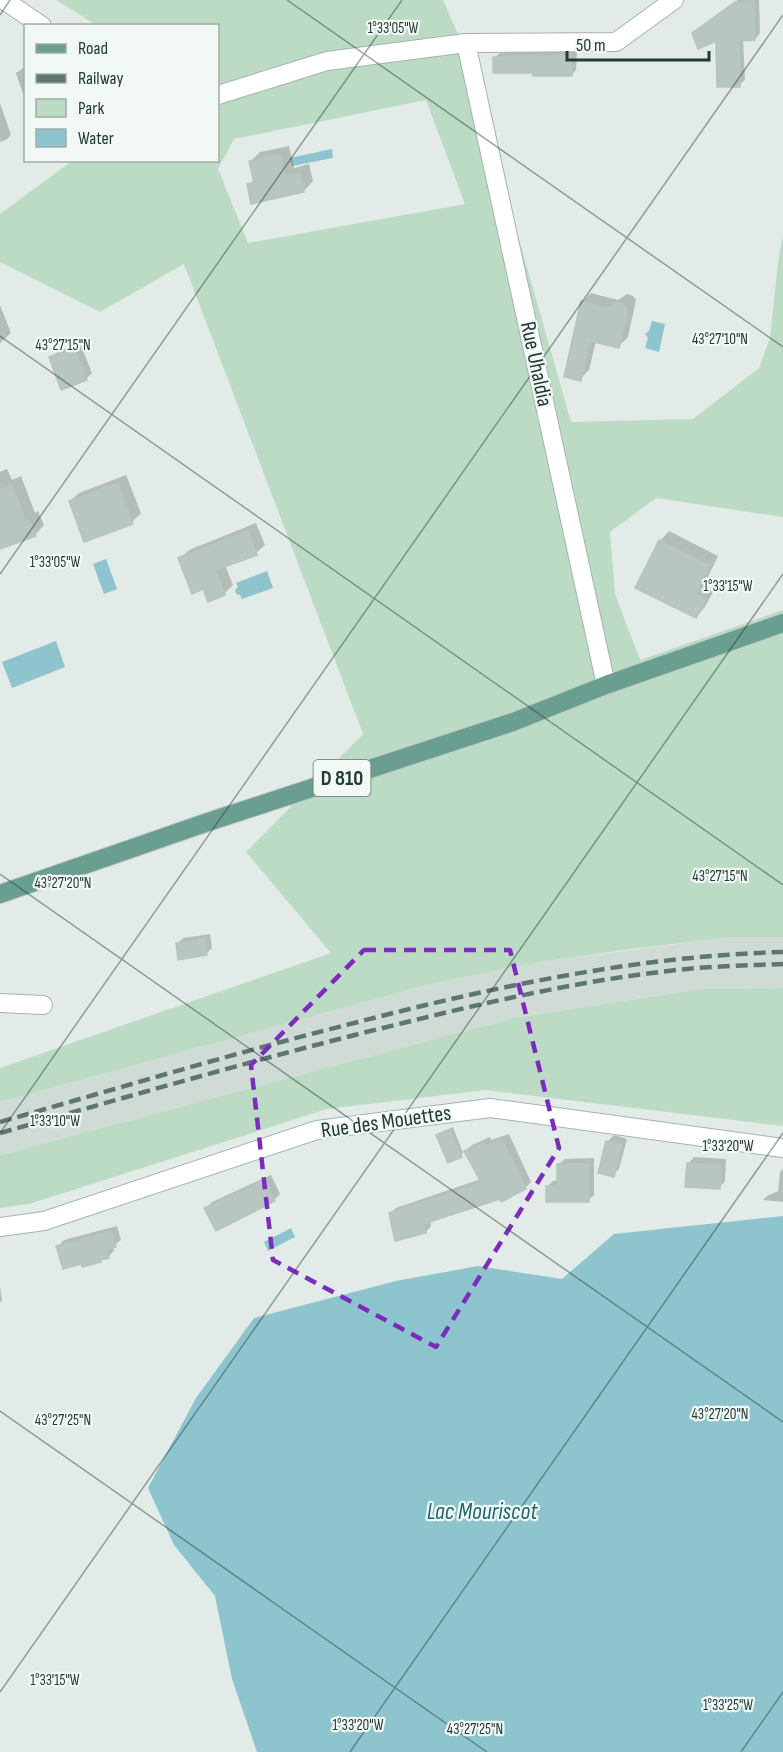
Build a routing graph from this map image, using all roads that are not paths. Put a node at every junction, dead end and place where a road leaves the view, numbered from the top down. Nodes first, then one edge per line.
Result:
1 (4, 0) edge
2 (674, 0) edge
3 (39, 24) edge
4 (466, 42) junction
5 (219, 95) edge
6 (783, 623) edge
7 (606, 685) junction
8 (76, 867) junction
9 (0, 887) edge
10 (0, 894) edge
11 (0, 1003) edge
12 (43, 1005) dead end
13 (783, 1148) edge
14 (0, 1227) edge

1 - 3 street
2 - 4 street
4 - 5 street
4 - 7 street, Rue Uhaldia
6 - 7 main road, D 810
7 - 8 main road, D 810
8 - 9 main road
8 - 10 main road, D 810
11 - 12 street
13 - 14 street, Rue des Mouettes

